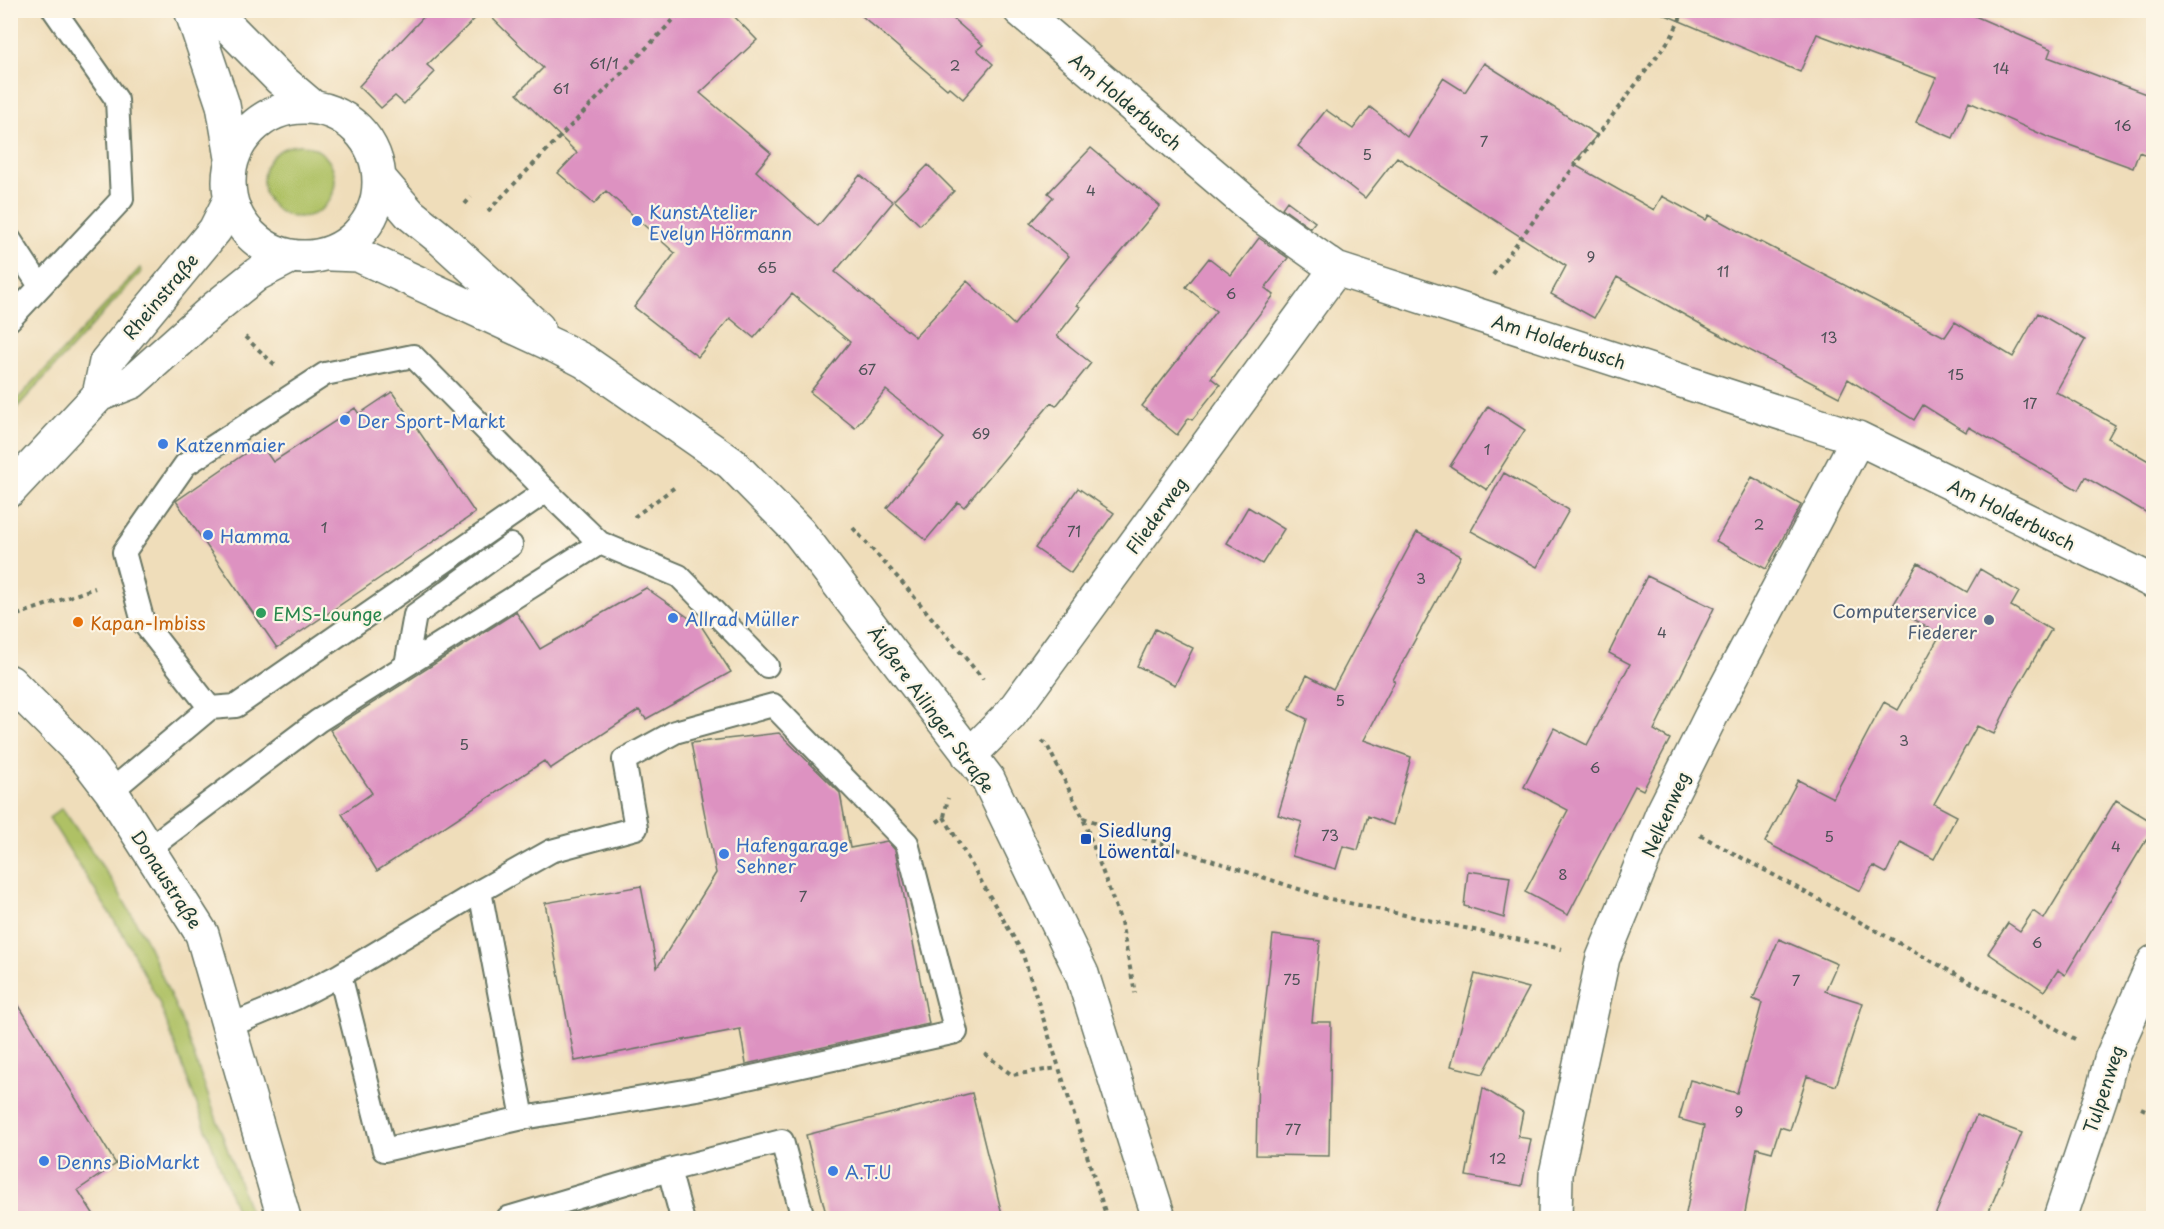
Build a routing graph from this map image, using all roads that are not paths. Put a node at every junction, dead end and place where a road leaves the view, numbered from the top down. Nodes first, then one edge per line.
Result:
1 (54, 10) edge
2 (191, 10) edge
3 (212, 10) edge
4 (1020, 10) edge
5 (313, 107) junction
6 (232, 158) junction
7 (379, 178) junction
8 (230, 200) junction
9 (10, 240) edge
10 (331, 254) junction
11 (290, 257) junction
12 (1336, 269) junction
13 (40, 286) junction
14 (10, 319) edge
15 (559, 348) junction
16 (99, 395) junction
17 (1858, 438) junction
18 (10, 490) edge
19 (546, 491) junction
20 (600, 543) junction
21 (512, 545) dead end
22 (2154, 582) edge
23 (406, 665) junction
24 (767, 666) dead end
25 (10, 682) edge
26 (210, 708) junction
27 (969, 756) junction
28 (111, 791) junction
29 (147, 849) junction
30 (480, 891) junction
31 (2154, 962) edge
32 (340, 975) junction
33 (229, 1026) junction
34 (523, 1119) junction
35 (669, 1170) junction
36 (559, 1211) edge
37 (284, 1218) edge
38 (508, 1218) edge
39 (682, 1218) edge
40 (803, 1218) edge
41 (1159, 1218) edge
42 (1555, 1218) edge
43 (2060, 1218) edge

1 - 13 lane
2 - 6 street
3 - 5 street
4 - 12 street, Am Holderbusch
5 - 6 street
5 - 7 street
6 - 8 street
7 - 10 street
7 - 15 street
8 - 11 street
8 - 16 street, Rheinstraße
9 - 13 lane
10 - 11 street
10 - 15 street
11 - 16 street
12 - 17 street, Am Holderbusch
12 - 27 street, Fliederweg
13 - 14 lane
15 - 27 street, Äußere Ailinger Straße
16 - 18 street
17 - 22 street, Am Holderbusch
17 - 42 street, Nelkenweg
19 - 20 lane
19 - 26 lane
19 - 26 lane
20 - 23 lane
20 - 24 lane
21 - 23 lane
23 - 29 lane
25 - 28 street, Donaustraße
26 - 28 lane
27 - 41 street, Äußere Ailinger Straße
28 - 29 street, Donaustraße
29 - 33 street, Donaustraße
30 - 32 lane
30 - 34 lane
30 - 34 lane
31 - 43 street, Tulpenweg
32 - 33 lane
32 - 34 lane
33 - 37 street, Donaustraße
35 - 36 lane
35 - 39 lane
35 - 40 lane
36 - 38 lane

